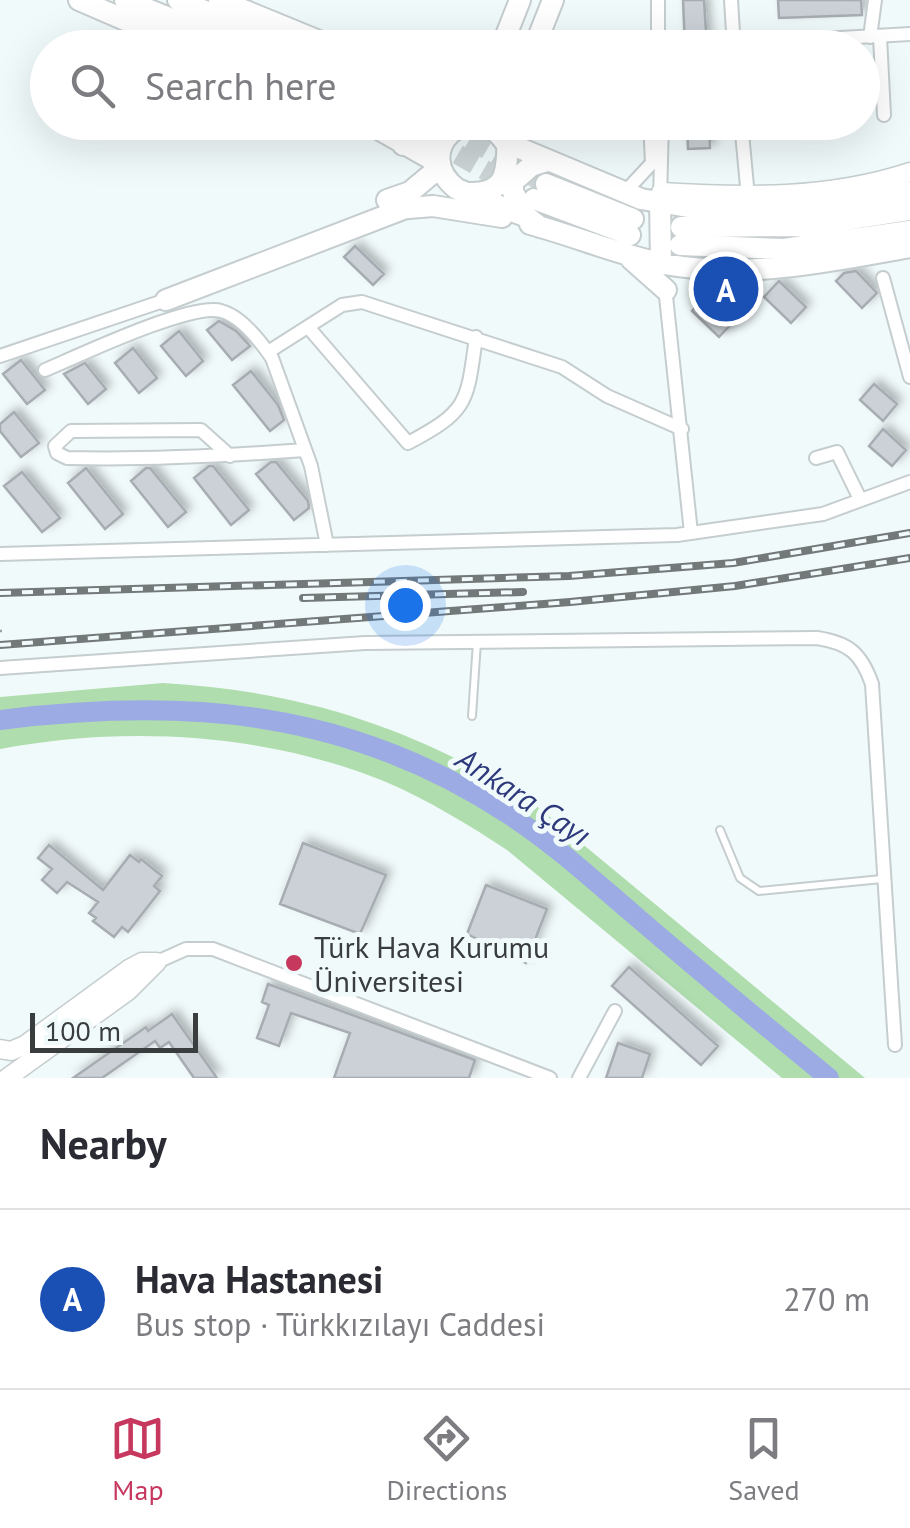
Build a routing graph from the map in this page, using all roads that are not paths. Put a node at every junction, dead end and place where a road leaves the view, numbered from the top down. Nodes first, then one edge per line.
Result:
1 (78, 0) edge
2 (124, 0) edge
3 (178, 0) edge
4 (219, 0) edge
5 (520, 0) edge
6 (553, 0) edge
7 (658, 0) edge
8 (732, 0) edge
9 (875, 0) edge
10 (148, 30) edge
11 (198, 30) edge
12 (251, 30) edge
13 (292, 30) edge
14 (508, 30) edge
15 (541, 30) edge
16 (658, 30) edge
17 (733, 30) edge
18 (875, 30) edge
19 (910, 34) edge
20 (880, 37) edge
21 (880, 81) edge
22 (884, 116) dead end
23 (411, 140) edge
24 (447, 140) edge
25 (508, 140) edge
26 (519, 140) edge
27 (651, 140) edge
28 (662, 140) edge
29 (743, 140) edge
30 (547, 161) junction
31 (440, 166) junction
32 (910, 172) edge
33 (910, 192) edge
34 (467, 193) junction
35 (624, 193) junction
36 (660, 197) junction
37 (748, 197) junction
38 (536, 207) junction
39 (397, 209) junction
40 (910, 210) edge
41 (910, 231) edge
42 (628, 235) junction
43 (910, 248) edge
44 (661, 263) junction
45 (884, 278) dead end
46 (666, 290) junction
47 (166, 300) junction
48 (308, 328) junction
49 (476, 336) junction
50 (268, 352) junction
51 (0, 356) edge
52 (45, 370) dead end
53 (910, 377) edge
54 (682, 429) junction
55 (305, 450) junction
56 (230, 456) junction
57 (816, 458) dead end
58 (910, 482) edge
59 (860, 499) junction
60 (691, 533) junction
61 (327, 545) junction
62 (0, 554) edge
63 (477, 640) junction
64 (0, 668) edge
65 (472, 716) dead end
66 (720, 830) dead end
67 (882, 878) junction
68 (157, 962) junction
69 (615, 1011) dead end
70 (894, 1045) dead end
71 (0, 1049) edge
72 (3, 1076) edge
73 (550, 1078) edge
74 (579, 1078) edge

1 - 10 main road
2 - 11 main road
3 - 12 main road
4 - 13 main road
5 - 14 main road
6 - 15 main road
7 - 16 street
8 - 17 street
9 - 18 street
19 - 20 street
21 - 22 street
23 - 31 main road
24 - 31 main road
25 - 34 main road
26 - 30 main road
27 - 35 street
28 - 36 street
29 - 37 street
30 - 35 main road
30 - 38 main road
31 - 34 main road
31 - 47 main road
32 - 37 street
33 - 36 main road
34 - 38 main road
34 - 39 main road
35 - 36 main road
36 - 37 street
36 - 44 main road
38 - 39 main road
38 - 42 main road
38 - 42 main road
39 - 47 main road
40 - 41 main road
42 - 44 main road
42 - 46 main road
43 - 44 main road
44 - 46 street
45 - 53 street
46 - 54 street
47 - 51 street
48 - 49 street
48 - 49 street
48 - 50 street
49 - 54 street
50 - 52 street
50 - 55 street
54 - 60 street
55 - 56 street
55 - 61 street
56 - 56 street
57 - 59 street
58 - 59 street
59 - 60 street
60 - 61 street
61 - 62 street
63 - 64 street
63 - 65 lane
63 - 67 street
66 - 67 lane
67 - 70 street
68 - 71 street
68 - 72 street
68 - 73 street
69 - 74 street

